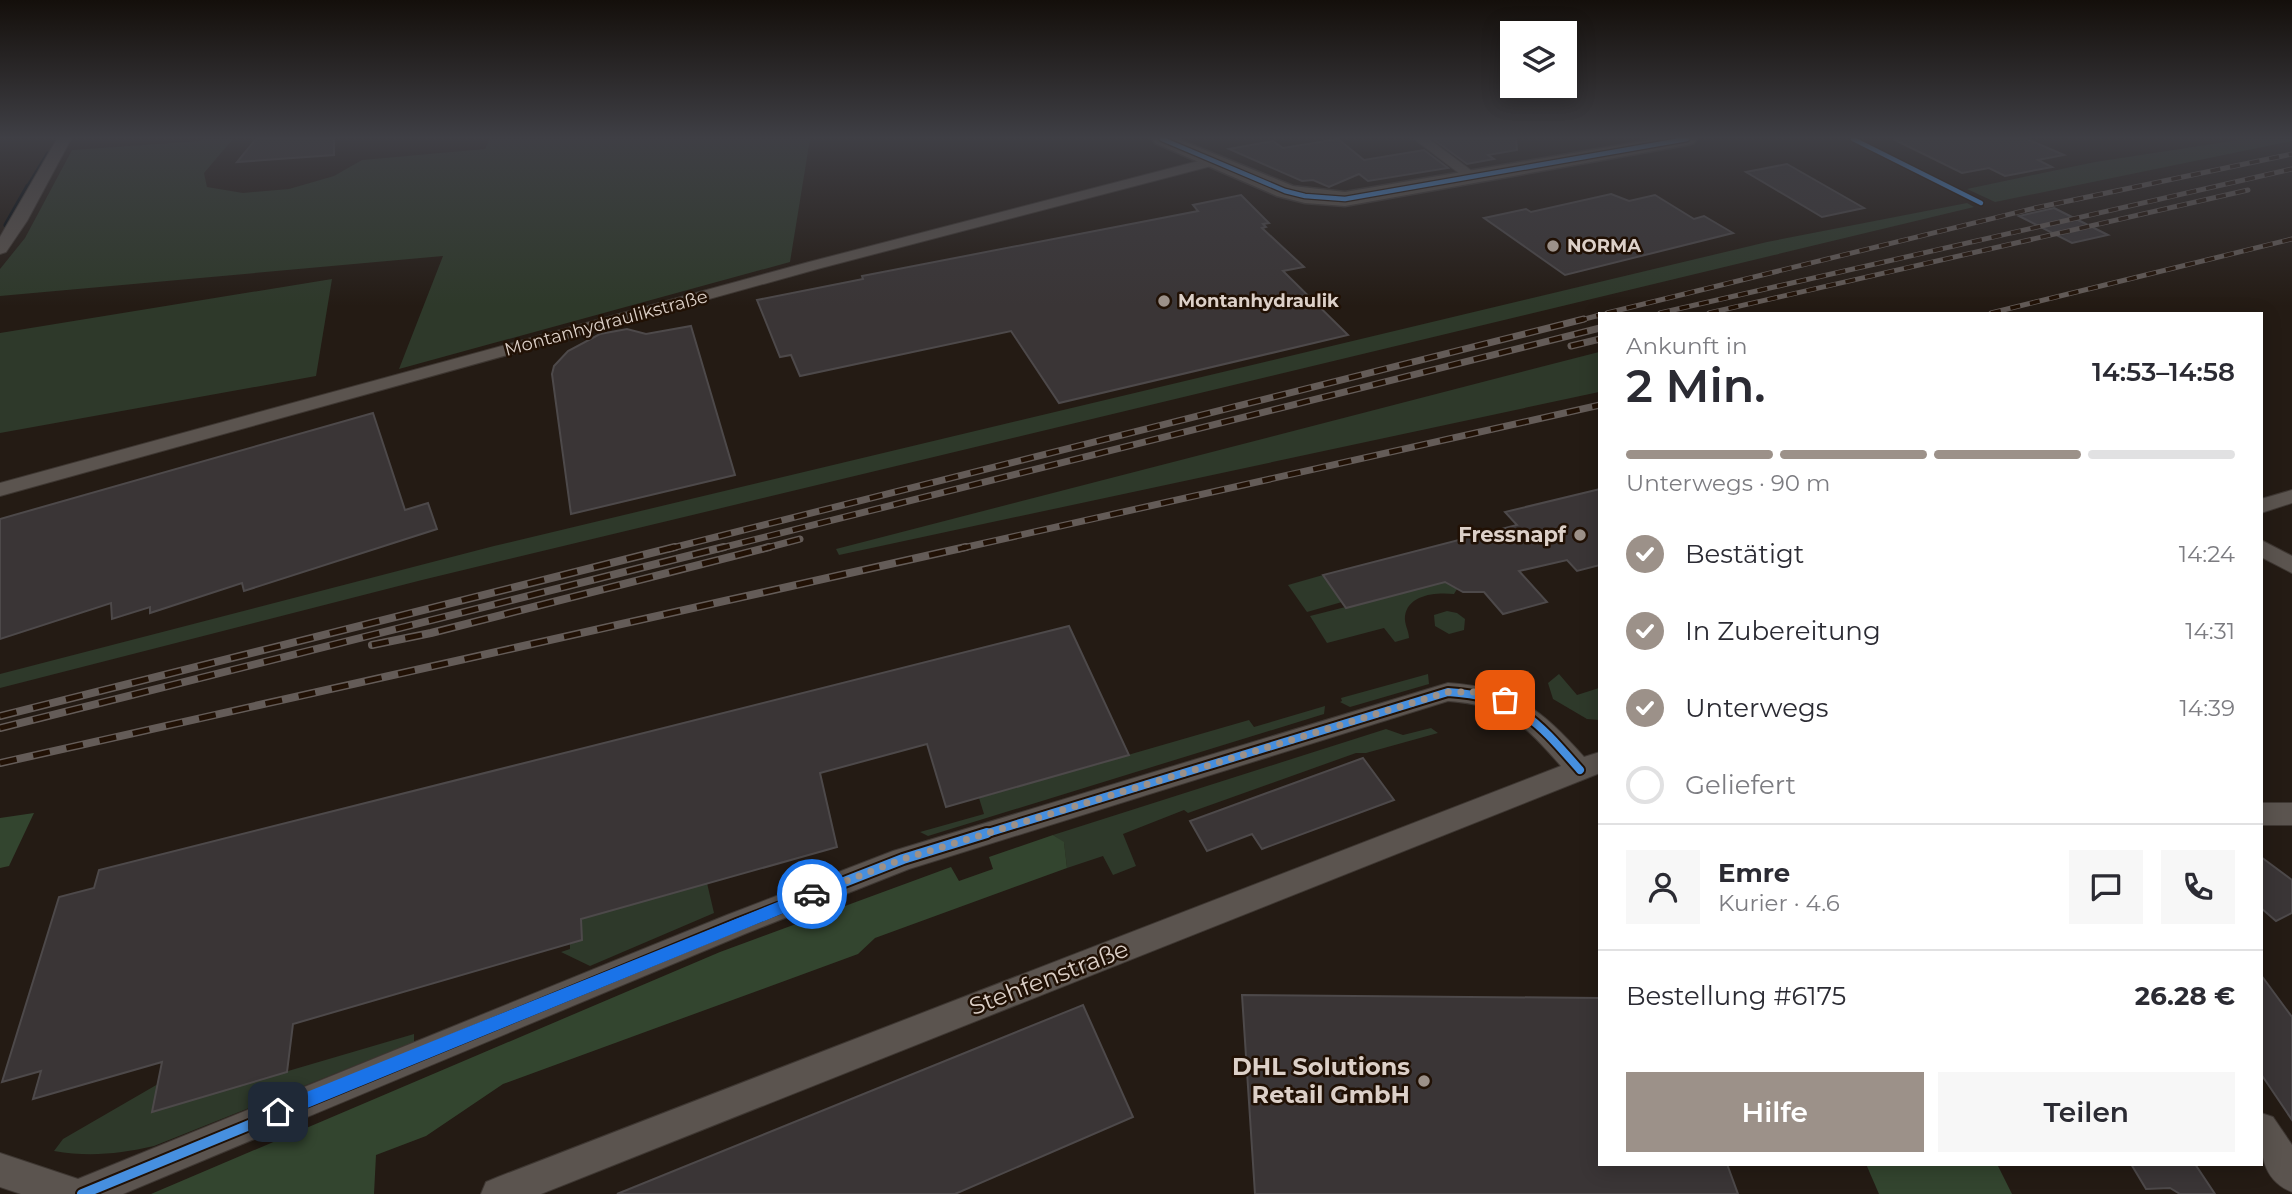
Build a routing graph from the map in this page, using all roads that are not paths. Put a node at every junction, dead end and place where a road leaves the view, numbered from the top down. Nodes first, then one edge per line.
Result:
1 (33, 195) edge
2 (1085, 195) edge
3 (1303, 195) edge
4 (1372, 195) edge
5 (0, 249) edge
6 (0, 490) edge
7 (2292, 496) edge
8 (2263, 505) edge
9 (2263, 548) edge
10 (2292, 566) edge
11 (1590, 766) edge
12 (2263, 814) edge
13 (2292, 814) edge
14 (2263, 1132) edge
15 (0, 1170) edge
16 (2292, 1175) edge
17 (73, 1194) edge
18 (82, 1194) edge
19 (498, 1194) edge

1 - 5 street
2 - 6 street, Montanhydraulikstraße
3 - 4 main road
7 - 8 street
9 - 10 street
11 - 18 street
11 - 19 street, Stehfenstraße
12 - 13 street
14 - 16 street
15 - 17 street

